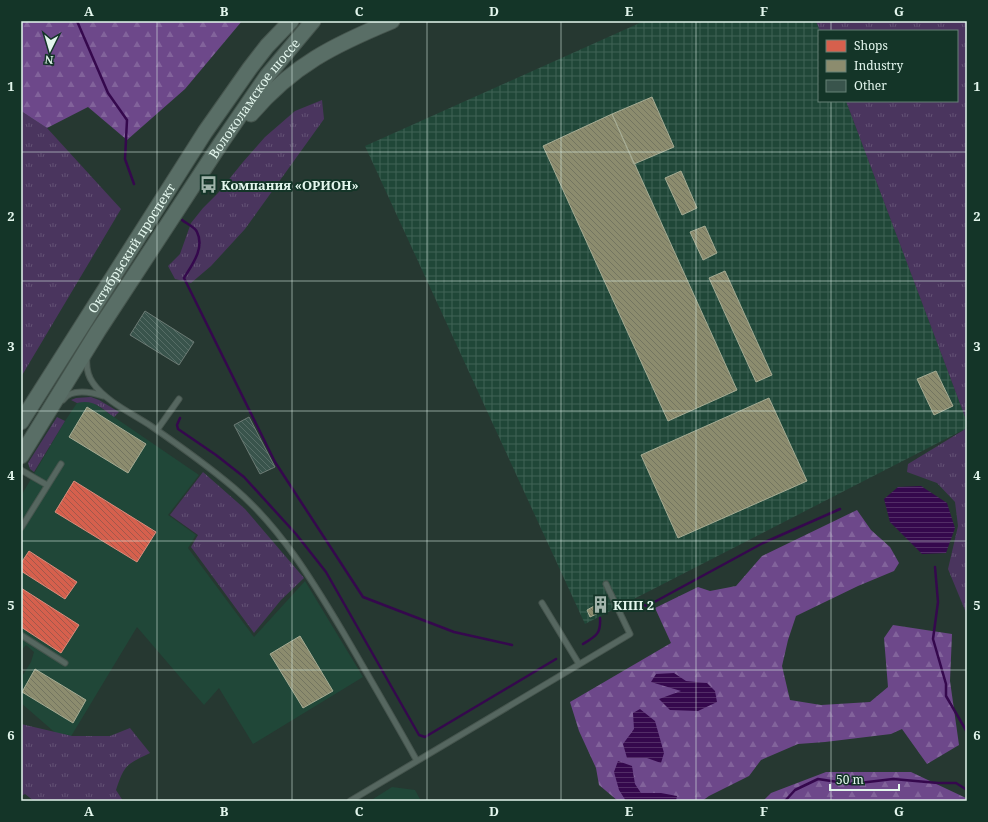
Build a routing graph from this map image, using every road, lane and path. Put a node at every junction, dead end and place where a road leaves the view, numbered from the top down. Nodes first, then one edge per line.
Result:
1 (284, 21) edge
2 (291, 21) edge
3 (313, 21) edge
4 (392, 21) edge
5 (244, 76) junction
6 (199, 178) junction
7 (98, 330) junction
8 (106, 397) junction
9 (179, 400) dead end
10 (61, 403) dead end
11 (53, 416) dead end
12 (21, 422) edge
13 (157, 430) junction
14 (23, 453) edge
15 (61, 464) dead end
16 (21, 470) edge
17 (47, 485) junction
18 (21, 528) edge
19 (606, 584) dead end
20 (542, 603) dead end
21 (21, 634) edge
22 (65, 663) dead end
23 (579, 664) junction
24 (417, 761) junction
25 (350, 801) edge

1 - 5 main road
2 - 5 main road, Волоколамское шоссе
3 - 6 main road, Волоколамское шоссе
4 - 6 main road
5 - 12 main road, Октябрьский проспект
6 - 7 main road, Октябрьский проспект
7 - 8 lane
7 - 14 main road, Октябрьский проспект
8 - 10 lane
8 - 13 lane
9 - 13 lane
11 - 14 lane
13 - 24 lane
15 - 17 lane
16 - 17 lane
17 - 18 lane
19 - 23 lane
20 - 23 lane
21 - 22 lane
23 - 24 lane
24 - 25 lane

